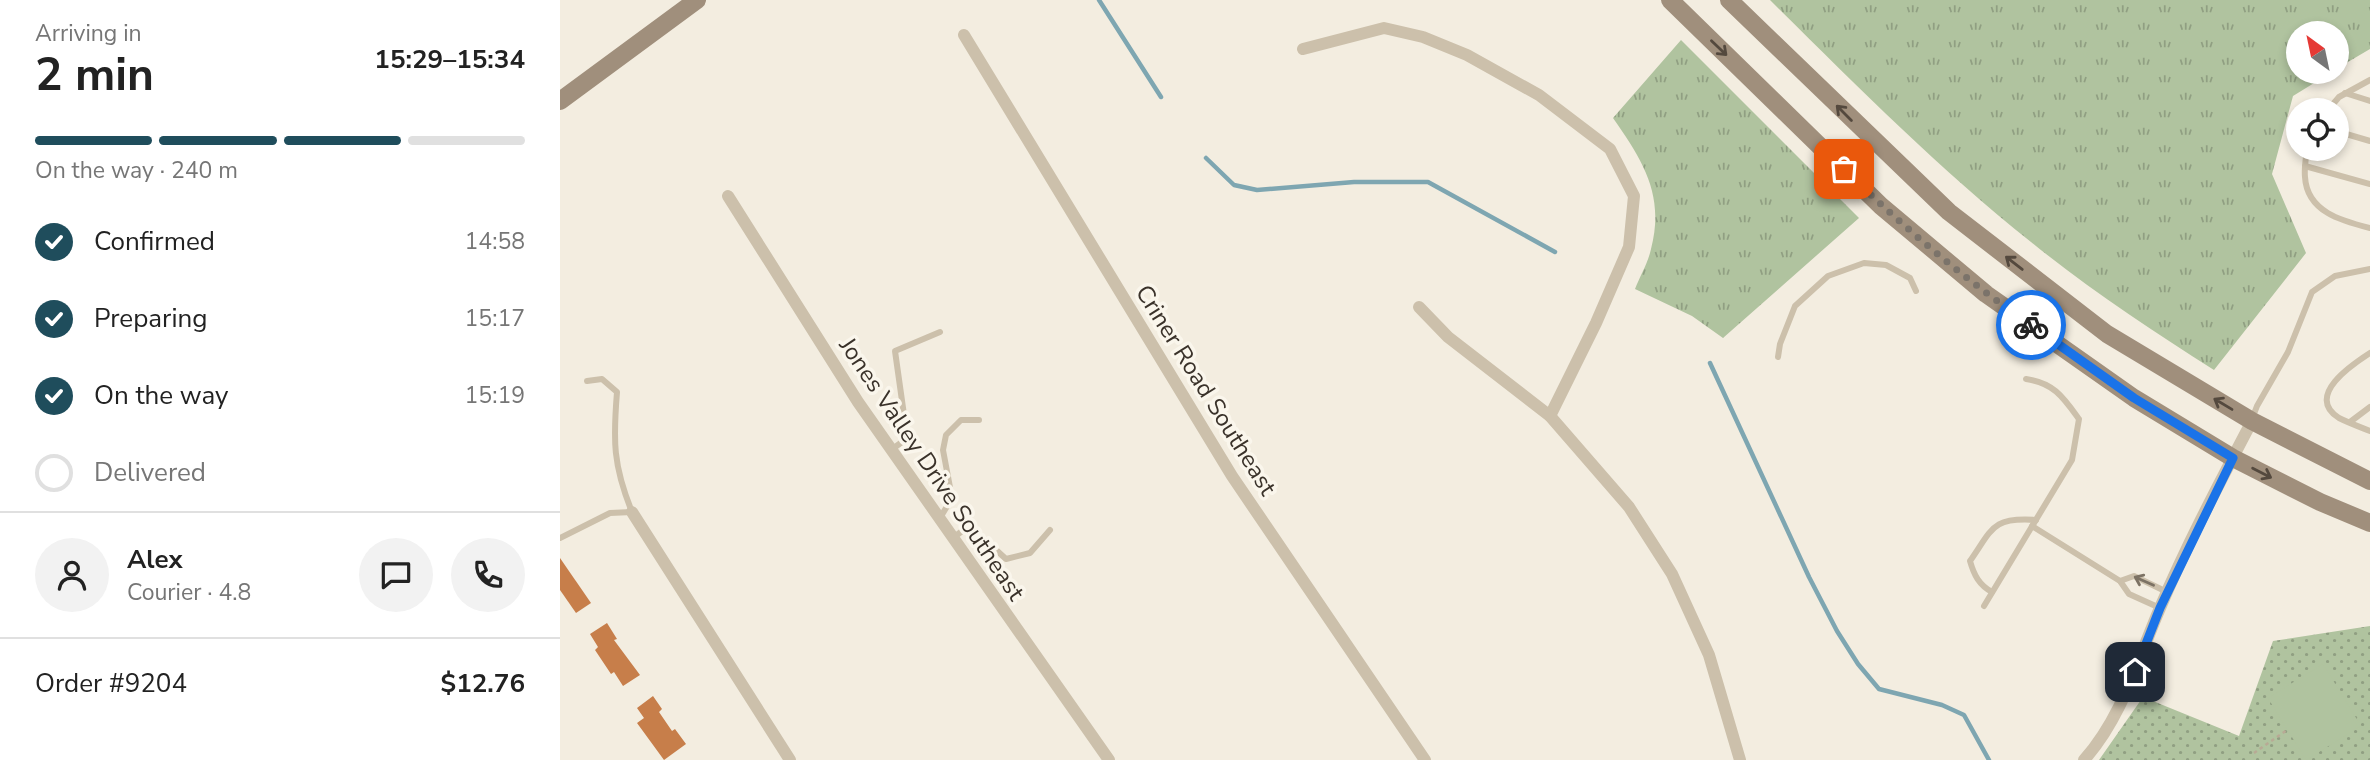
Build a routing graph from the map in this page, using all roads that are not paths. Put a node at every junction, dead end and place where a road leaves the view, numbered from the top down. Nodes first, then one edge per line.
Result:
1 (697, 0) edge
2 (1670, 0) edge
3 (1729, 0) edge
4 (964, 35) dead end
5 (1303, 49) dead end
6 (2370, 80) edge
7 (2345, 93) junction
8 (2340, 98) edge
9 (2370, 101) edge
10 (560, 102) edge
11 (2349, 135) edge
12 (2370, 141) edge
13 (2306, 161) edge
14 (2305, 166) junction
15 (2370, 184) edge
16 (728, 197) dead end
17 (2370, 228) edge
18 (2370, 269) edge
19 (1916, 291) dead end
20 (1419, 307) dead end
21 (940, 332) dead end
22 (2370, 353) edge
23 (1778, 358) dead end
24 (2026, 379) dead end
25 (587, 380) dead end
26 (2370, 407) edge
27 (1550, 416) junction
28 (979, 420) dead end
29 (2252, 421) junction
30 (2350, 422) junction
31 (2370, 431) edge
32 (891, 450) junction
33 (2233, 458) junction
34 (2370, 481) edge
35 (632, 512) junction
36 (939, 518) junction
37 (2034, 523) junction
38 (2370, 523) edge
39 (1050, 530) dead end
40 (560, 538) edge
41 (953, 538) junction
42 (2120, 581) junction
43 (1992, 592) junction
44 (2167, 592) junction
45 (1984, 606) dead end
46 (2160, 608) junction
47 (790, 760) edge
48 (1109, 760) edge
49 (1425, 760) edge
50 (1740, 760) edge
51 (2084, 760) edge

1 - 10 main road
2 -> 33 main road
29 -> 3 main road
4 - 49 street, Criner Road Southeast
5 - 27 street
6 - 7 lane
7 - 8 lane
7 - 9 lane
11 - 12 lane
13 - 14 lane
14 - 15 lane
14 - 17 lane
16 - 32 street, Jones Valley Drive Southeast
18 - 29 lane
19 - 23 lane
20 - 27 street
21 - 32 lane
22 - 30 lane
24 - 37 lane
25 - 35 lane
26 - 30 lane
27 - 50 street
28 - 36 lane
29 - 33 street
29 - 34 main road
30 - 31 lane
32 - 36 street, Jones Valley Drive Southeast
33 -> 38 main road
33 - 44 street
35 - 40 lane
35 - 47 street
36 - 41 street, Jones Valley Drive Southeast
37 - 42 lane
37 - 43 lane
37 - 43 lane
39 - 41 lane
41 - 48 street, Jones Valley Drive Southeast
44 -> 42 lane
42 - 46 lane
43 - 45 lane
44 - 46 street
46 - 51 street

